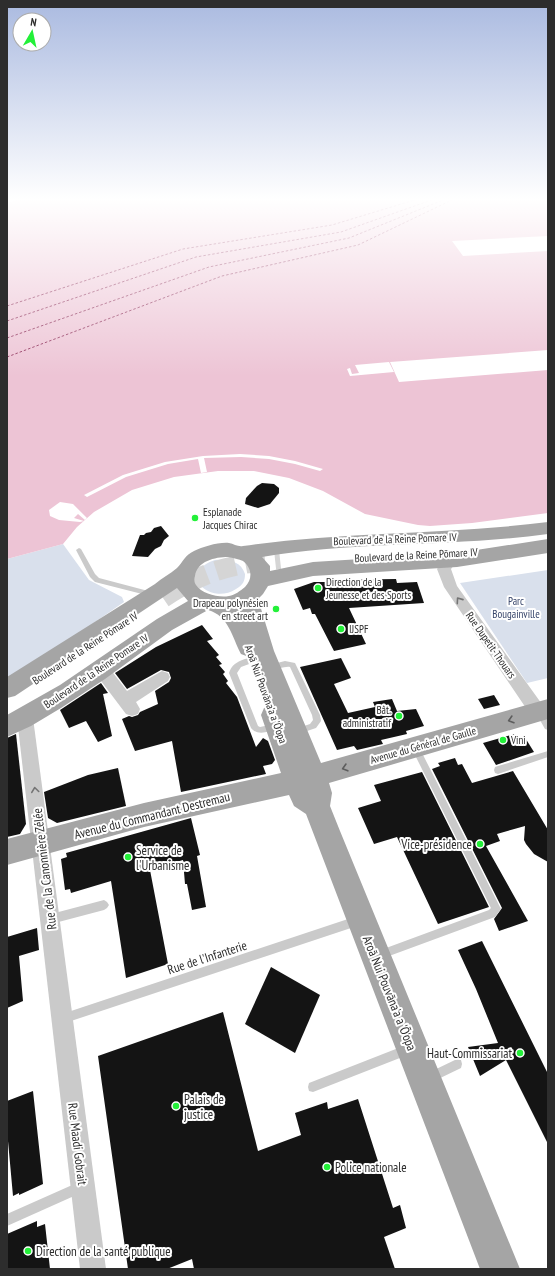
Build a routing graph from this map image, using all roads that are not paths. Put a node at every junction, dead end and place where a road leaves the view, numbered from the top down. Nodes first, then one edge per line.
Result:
1 (548, 528) edge
2 (548, 535) edge
3 (548, 546) edge
4 (79, 550) dead end
5 (243, 553) junction
6 (450, 561) junction
7 (186, 570) junction
8 (261, 580) junction
9 (247, 598) junction
10 (162, 600) junction
11 (214, 603) junction
12 (262, 663) junction
13 (101, 669) junction
14 (162, 677) dead end
15 (7, 689) edge
16 (7, 699) edge
17 (545, 716) edge
18 (13, 720) edge
19 (286, 729) junction
20 (415, 748) junction
21 (548, 754) edge
22 (498, 770) dead end
23 (310, 788) junction
24 (41, 842) junction
25 (7, 852) edge
26 (104, 905) dead end
27 (50, 919) junction
28 (361, 920) junction
29 (375, 956) junction
30 (62, 1019) junction
31 (412, 1048) junction
32 (457, 1064) dead end
33 (425, 1081) junction
34 (313, 1086) dead end
35 (83, 1186) junction
36 (7, 1220) edge
37 (93, 1269) edge
38 (500, 1269) edge

1 - 5 main road, Boulevard de la Reine Pomare IV
2 - 3 main road, Boulevard de la Reine Pōmare IV
3 - 6 main road
4 - 10 lane
5 - 7 main road
5 - 8 main road
6 - 8 main road
17 -> 6 street, Rue Dupetit-Thouars
7 - 10 main road
7 - 11 main road
8 - 9 main road
9 - 11 main road
9 - 12 main road, Aroā Nui Pouvāna'a a 'Ō'opa
10 - 15 main road
10 - 16 main road, Boulevard de la Reine Pōmare IV
10 - 18 main road, Boulevard de la Reine Pōmare IV
11 - 12 main road, Aroā Nui Pouvāna'a a 'Ō'opa
11 - 13 main road, Boulevard de la Reine Pomare IV
12 - 19 main road, Aroā Nui Pouvāna'a a 'Ō'opa
12 - 19 lane
13 - 14 street
13 - 18 main road, Boulevard de la Reine Pomare IV
17 -> 20 main road, Avenue du Général de Gaulle
24 -> 18 street, Rue de la Canonnière Zélée
19 - 23 main road, Aroā Nui Pouvāna'a a 'Ō'opa
20 -> 23 main road, Avenue du Général de Gaulle
20 - 29 lane
21 - 22 lane
23 - 24 main road, Avenue du Commandant Destremau
23 - 28 main road, Aroā Nui Pouvāna'a a 'Ō'opa
24 - 25 main road, Avenue du Commandant Destremau
24 - 27 street, Rue de la Canonnière Zélée
26 - 27 lane
27 - 30 street, Rue de la Canonnière Zélée
28 - 29 main road, Aroā Nui Pouvāna'a a 'Ō'opa
28 - 30 lane, Rue de l'Infanterie
29 - 31 main road, Aroā Nui Pouvāna'a a 'Ō'opa
30 - 35 street, Rue Maadi Gobrait
31 - 33 main road, Aroā Nui Pouvāna'a a 'Ō'opa
31 - 34 lane
32 - 33 lane
33 - 38 main road, Aroā Nui Pouvāna'a a 'Ō'opa
35 - 36 lane
35 - 37 street, Rue Maadi Gobrait

